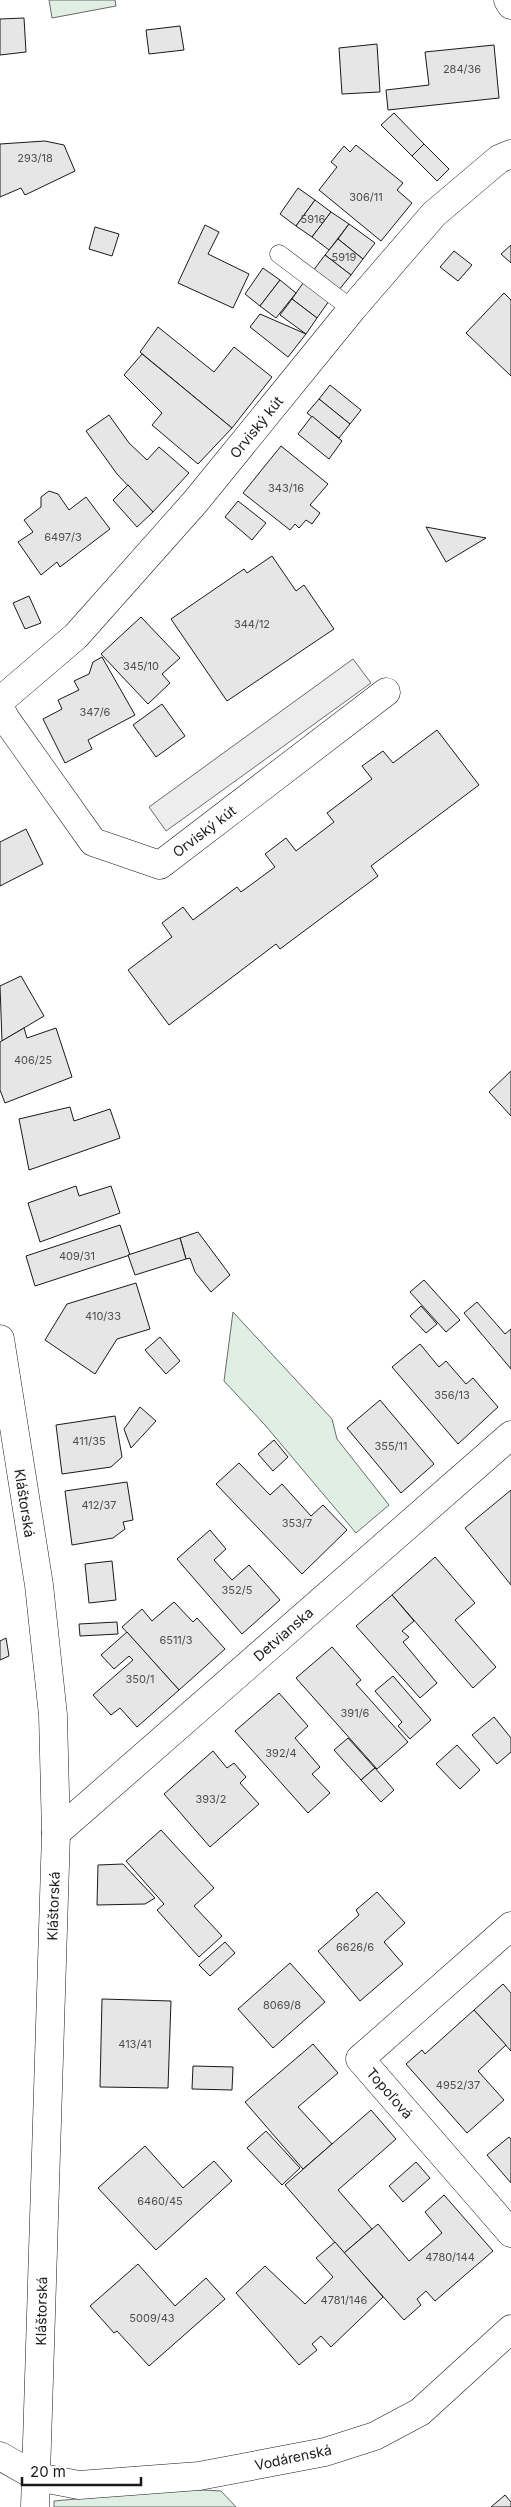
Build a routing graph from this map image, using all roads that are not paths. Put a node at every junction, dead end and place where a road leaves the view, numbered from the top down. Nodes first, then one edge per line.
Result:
1 (508, 0) edge
2 (511, 5) edge
3 (511, 154) edge
4 (279, 254) dead end
5 (352, 309) junction
6 (386, 692) dead end
7 (0, 701) edge
8 (0, 707) edge
9 (0, 1339) edge
10 (511, 1436) edge
11 (56, 1833) junction
12 (511, 1926) edge
13 (511, 2233) edge
14 (511, 2329) edge
15 (0, 2456) edge
16 (38, 2477) junction
17 (35, 2507) edge

1 - 2 street
3 - 5 street, Orviský kút
4 - 5 lane
5 - 7 street, Orviský kút
6 - 8 street, Orviský kút
9 - 11 street, Kláštorská
10 - 11 street, Detvianska
11 - 16 street, Kláštorská
12 - 13 street, Topoľová
14 - 16 street, Vodárenská
15 - 16 street, Vodárenská
16 - 17 street, Kláštorská

